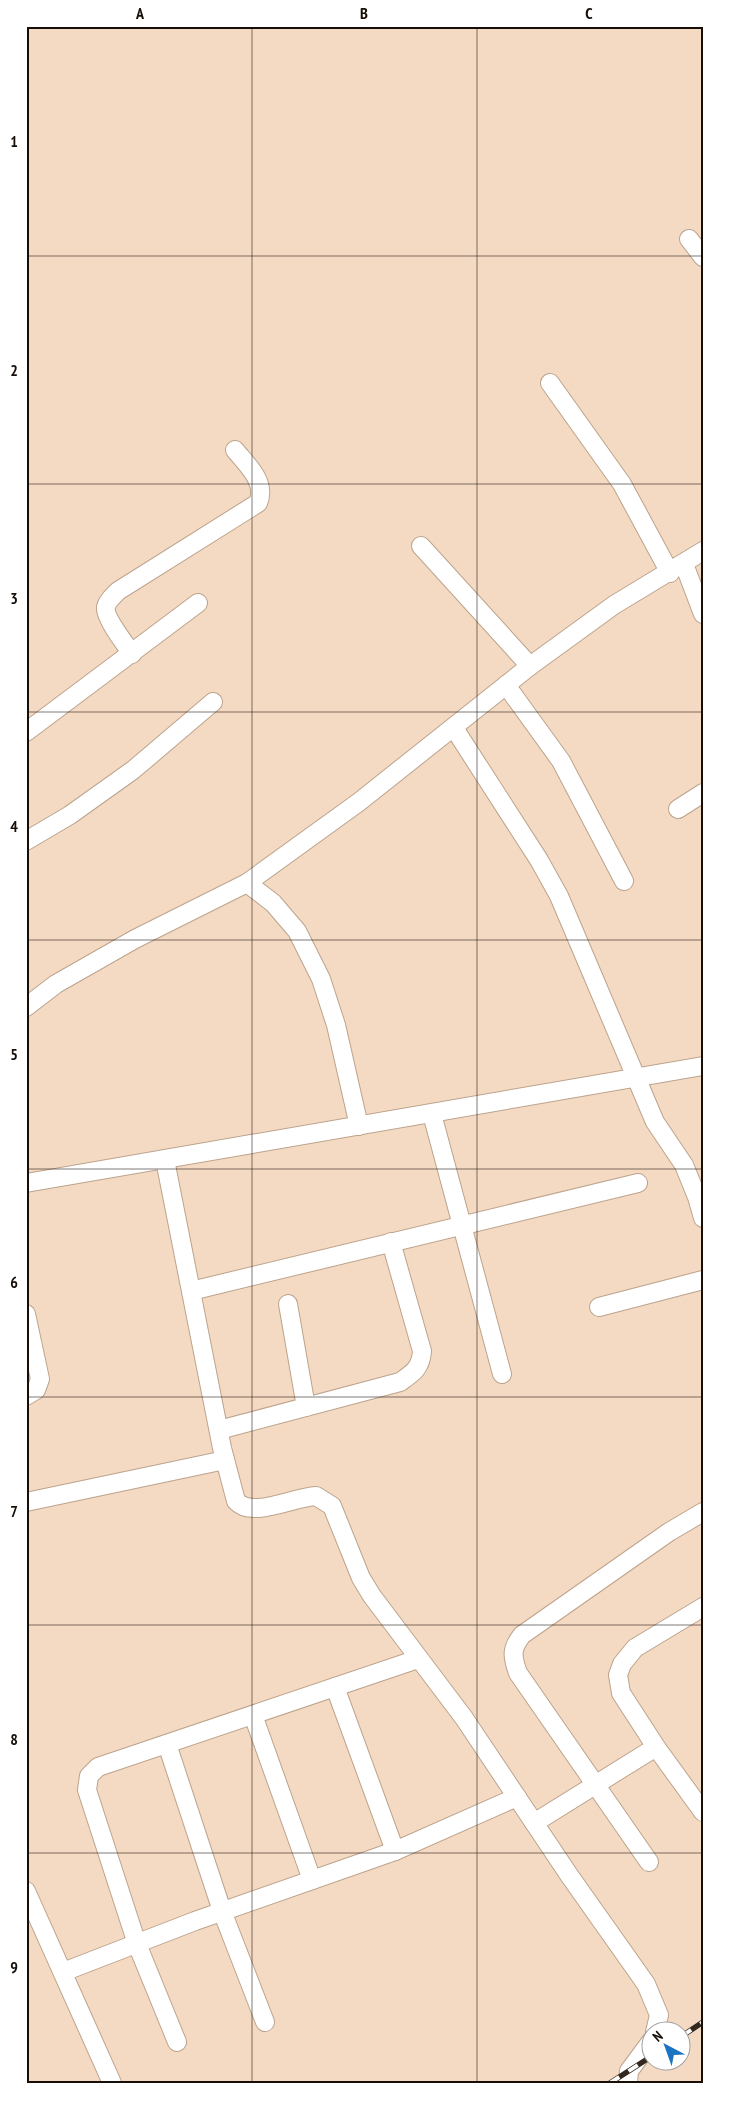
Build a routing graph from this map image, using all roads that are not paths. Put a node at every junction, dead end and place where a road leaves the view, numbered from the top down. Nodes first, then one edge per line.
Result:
1 (689, 239) dead end
2 (703, 257) edge
3 (550, 383) dead end
4 (235, 450) dead end
5 (422, 546) dead end
6 (703, 551) edge
7 (677, 568) junction
8 (198, 604) dead end
9 (703, 614) edge
10 (132, 654) junction
11 (530, 666) junction
12 (506, 685) junction
13 (213, 702) dead end
14 (454, 728) junction
15 (26, 732) edge
16 (703, 793) edge
17 (678, 809) dead end
18 (26, 841) edge
19 (624, 881) dead end
20 (247, 883) junction
21 (28, 1004) edge
22 (703, 1066) edge
23 (635, 1077) junction
24 (432, 1114) junction
25 (359, 1126) junction
26 (165, 1160) junction
27 (26, 1183) edge
28 (638, 1183) dead end
29 (703, 1218) edge
30 (462, 1224) junction
31 (391, 1242) junction
32 (703, 1280) edge
33 (191, 1291) junction
34 (288, 1304) dead end
35 (599, 1307) dead end
36 (26, 1314) edge
37 (502, 1374) dead end
38 (26, 1396) edge
39 (306, 1407) junction
40 (219, 1430) junction
41 (225, 1460) junction
42 (26, 1502) edge
43 (703, 1512) edge
44 (703, 1607) edge
45 (418, 1659) junction
46 (335, 1687) junction
47 (253, 1715) junction
48 (167, 1744) junction
49 (656, 1747) junction
50 (596, 1786) junction
51 (517, 1797) junction
52 (703, 1812) edge
53 (534, 1823) junction
54 (395, 1851) junction
55 (649, 1862) dead end
56 (312, 1880) junction
57 (26, 1891) edge
58 (222, 1912) junction
59 (32, 1918) edge
60 (137, 1944) junction
61 (63, 1972) junction
62 (265, 2022) dead end
63 (657, 2022) edge
64 (177, 2042) dead end
65 (642, 2054) edge
66 (112, 2083) edge
67 (628, 2083) edge

1 - 2 street
3 - 7 street
4 - 10 street
5 - 11 street
6 - 7 street
7 - 9 street
7 - 11 street
8 - 10 street
10 - 15 street
11 - 12 street
12 - 14 street
12 - 19 street
13 - 18 street
14 - 20 street
14 - 23 street
16 - 17 street
20 - 21 street
20 - 25 street
22 - 23 street
23 - 24 street
23 - 29 street
24 - 25 street
24 - 30 street
25 - 26 street
26 - 27 street
26 - 33 street
28 - 30 street
30 - 31 street
30 - 37 street
31 - 33 street
31 - 39 street
32 - 35 street
33 - 40 street
34 - 39 street
36 - 38 street
39 - 40 street
40 - 41 street
41 - 42 street
41 - 45 street
43 - 50 street
44 - 49 street
45 - 46 street
45 - 51 street
46 - 47 street
46 - 54 street
47 - 48 street
47 - 56 street
48 - 58 street
48 - 60 street
49 - 50 street
49 - 52 street
50 - 53 street
50 - 55 street
51 - 53 street
51 - 54 street
53 - 63 street
54 - 56 street
56 - 58 street
57 - 59 street
58 - 60 street
58 - 62 street
59 - 61 street
60 - 61 street
60 - 64 street
61 - 66 street
65 - 67 street

